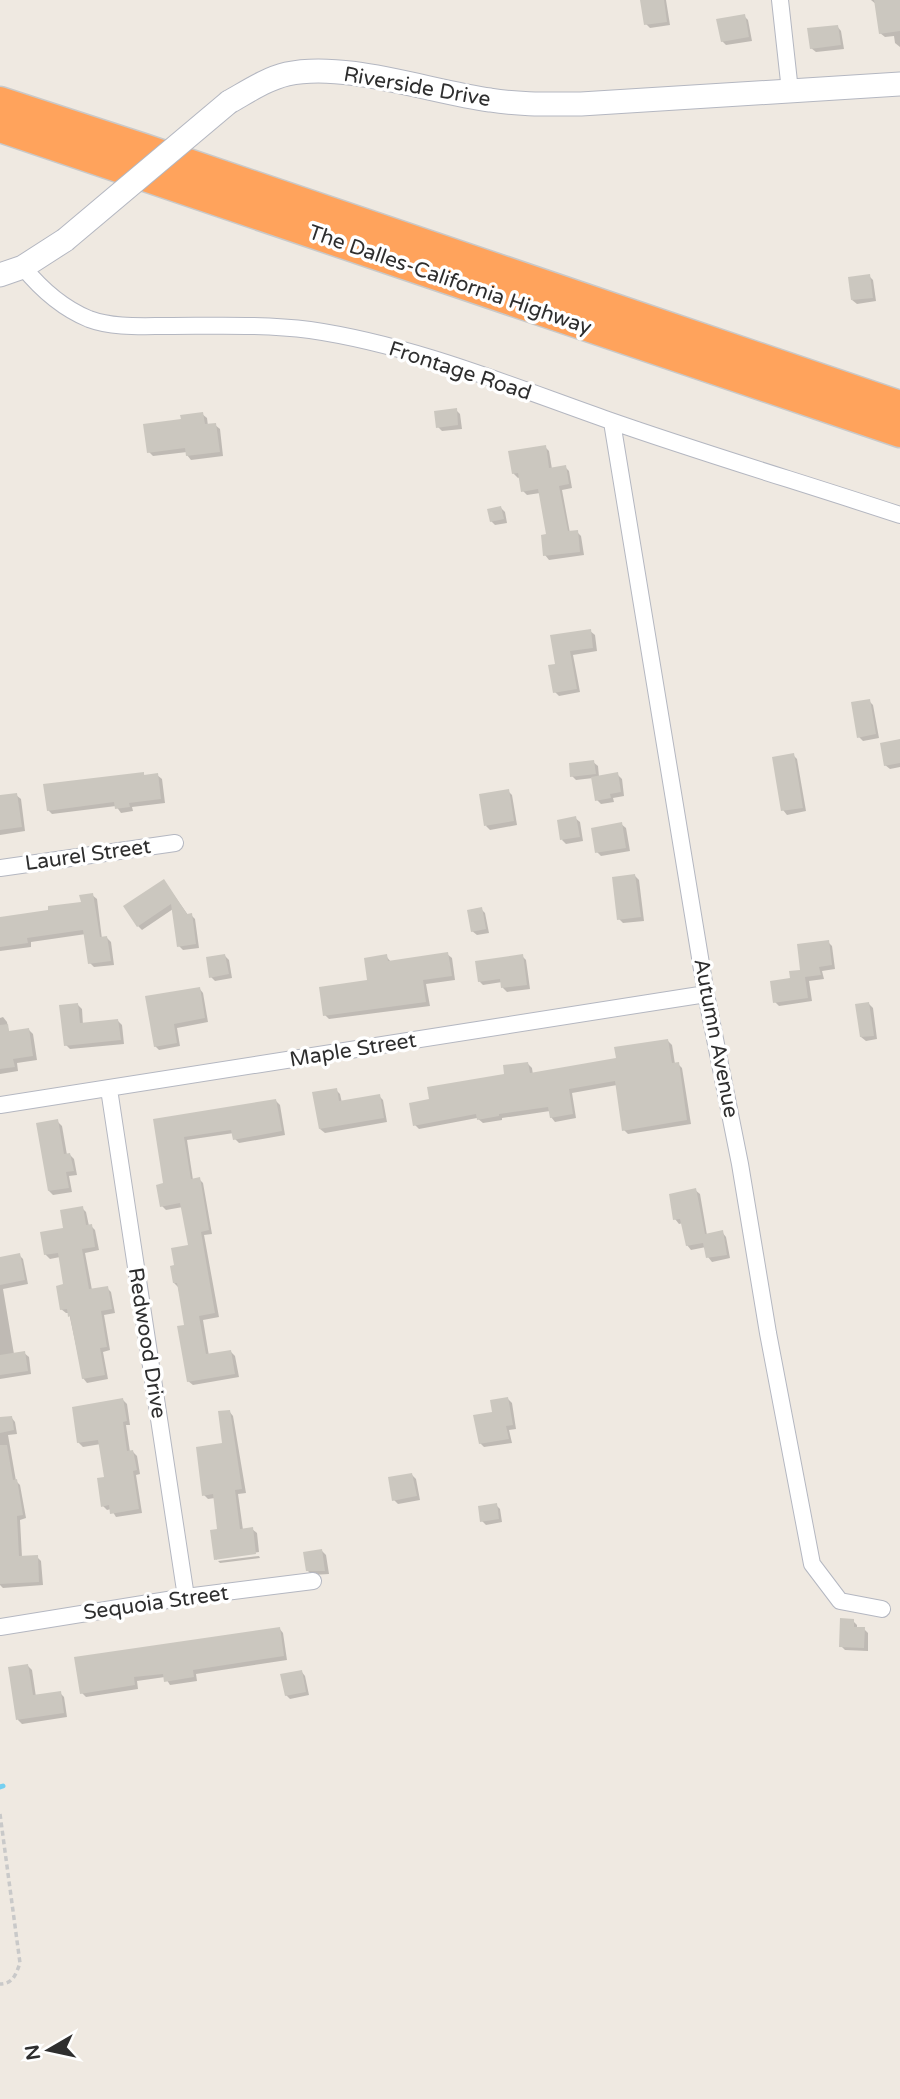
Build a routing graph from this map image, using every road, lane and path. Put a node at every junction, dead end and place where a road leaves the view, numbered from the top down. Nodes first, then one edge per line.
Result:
1 (780, 0) edge
2 (900, 83) edge
3 (790, 91) junction
4 (0, 101) edge
5 (0, 128) edge
6 (23, 267) junction
7 (0, 275) edge
8 (900, 405) edge
9 (612, 422) junction
10 (900, 433) edge
11 (900, 515) edge
12 (175, 843) dead end
13 (0, 868) edge
14 (706, 994) junction
15 (109, 1089) junction
16 (0, 1105) edge
17 (313, 1581) dead end
18 (186, 1597) junction
19 (882, 1609) dead end
20 (0, 1627) edge
21 (0, 1814) edge
22 (0, 1984) edge

1 - 3 street
2 - 3 street, Riverside Drive
3 - 6 street, Riverside Drive, bridge
4 - 8 highway, The Dalles-California Highway
5 - 10 highway, The Dalles-California Highway
6 - 7 street, Riverside Drive
6 - 9 street, Frontage Road
9 - 11 street, Frontage Road
9 - 14 street, Autumn Avenue
12 - 13 street, Laurel Street
14 - 15 street, Maple Street
14 - 19 street, Autumn Avenue
15 - 16 street, Maple Street
15 - 18 street, Redwood Drive
17 - 18 street, Sequoia Street
18 - 20 street, Sequoia Street
21 - 22 path

